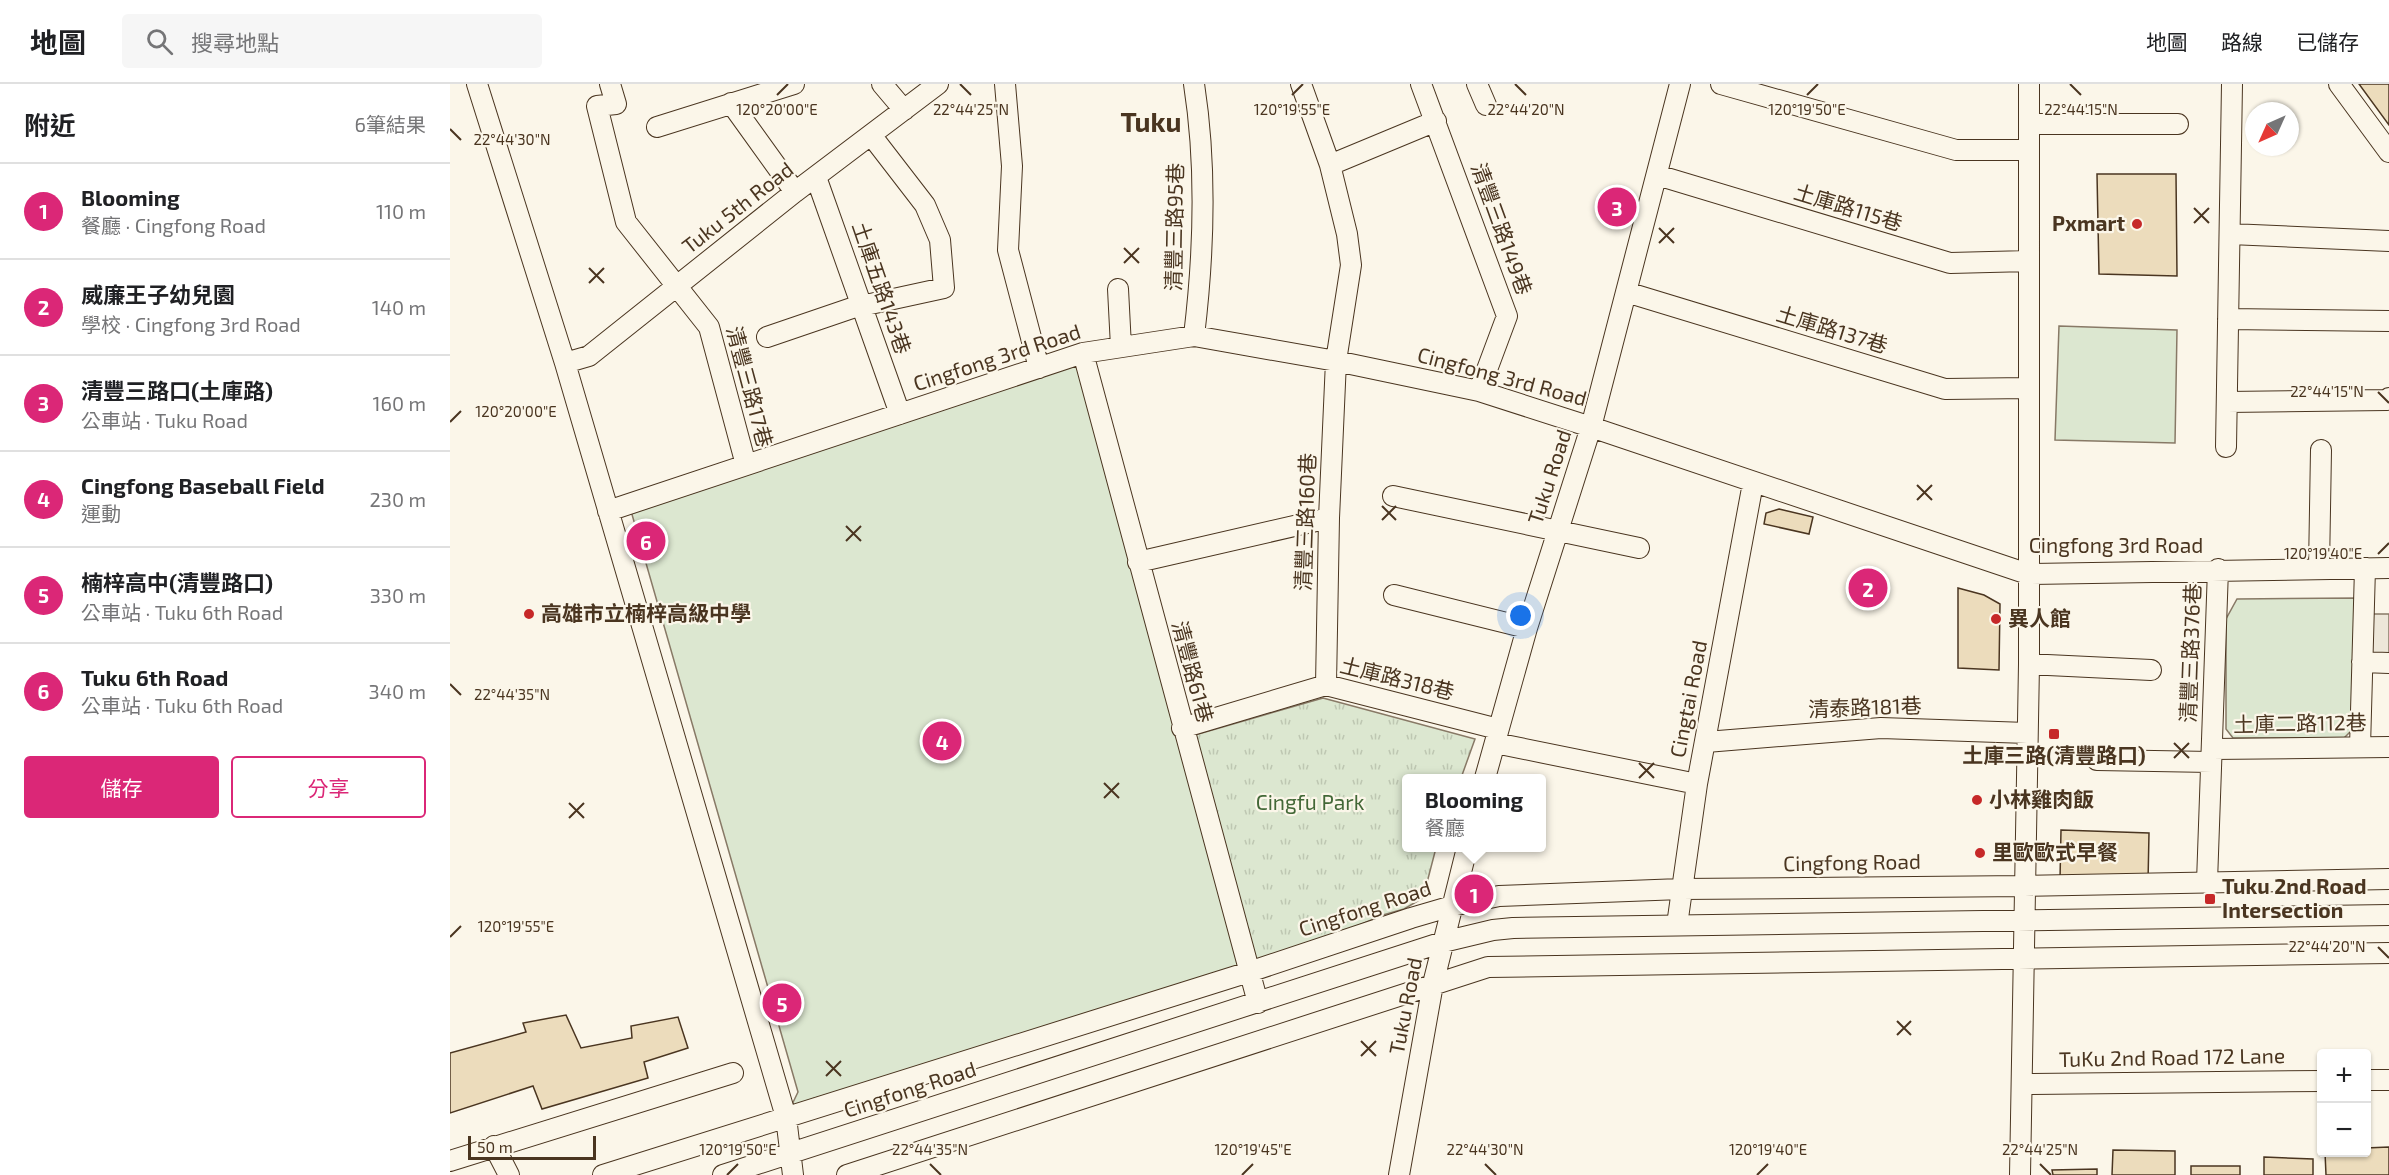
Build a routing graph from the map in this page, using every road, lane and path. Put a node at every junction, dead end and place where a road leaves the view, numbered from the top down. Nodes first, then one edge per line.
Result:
1 (477, 84) edge
2 (610, 84) edge
3 (794, 84) edge
4 (882, 84) edge
5 (938, 84) edge
6 (1005, 84) edge
7 (1194, 84) edge
8 (1301, 84) edge
9 (1421, 84) edge
10 (1477, 84) edge
11 (1680, 84) edge
12 (1721, 84) edge
13 (2029, 84) edge
14 (2232, 84) edge
15 (2339, 84) edge
16 (731, 103) junction
17 (1486, 105) dead end
18 (904, 110) junction
19 (1436, 121) junction
20 (2029, 124) junction
21 (2178, 124) dead end
22 (657, 127) dead end
23 (871, 135) junction
24 (2029, 150) junction
25 (2389, 152) edge
26 (1330, 165) junction
27 (1657, 175) junction
28 (816, 177) junction
29 (795, 192) junction
30 (2230, 234) junction
31 (2389, 240) edge
32 (2029, 261) junction
33 (677, 286) junction
34 (1118, 289) dead end
35 (1626, 292) junction
36 (863, 306) junction
37 (2228, 320) junction
38 (2389, 321) edge
39 (1194, 336) junction
40 (767, 337) dead end
41 (1121, 347) junction
42 (1083, 353) junction
43 (1336, 361) junction
44 (566, 363) junction
45 (1039, 368) junction
46 (2028, 388) junction
47 (1479, 392) junction
48 (2389, 398) edge
49 (2227, 402) junction
50 (900, 414) junction
51 (1591, 427) junction
52 (2226, 447) dead end
53 (2321, 450) dead end
54 (746, 465) junction
55 (1753, 483) junction
56 (1393, 495) dead end
57 (608, 511) junction
58 (1329, 518) junction
59 (1558, 530) junction
60 (1639, 548) dead end
61 (1138, 562) junction
62 (2319, 568) junction
63 (2365, 568) junction
64 (2389, 568) edge
65 (2218, 569) junction
66 (2028, 574) junction
67 (1394, 595) dead end
68 (1527, 628) junction
69 (2362, 662) junction
70 (2389, 663) edge
71 (2029, 664) junction
72 (2151, 670) dead end
73 (1326, 685) junction
74 (1182, 728) junction
75 (2027, 733) junction
76 (1496, 736) junction
77 (1706, 742) junction
78 (2360, 747) junction
79 (2389, 747) edge
80 (2212, 756) junction
81 (2097, 760) dead end
82 (1486, 774) edge
83 (1697, 784) junction
84 (1466, 852) edge
85 (2389, 879) edge
86 (2207, 882) junction
87 (2025, 886) junction
88 (1681, 889) junction
89 (1452, 906) junction
90 (2389, 915) edge
91 (2024, 920) junction
92 (1677, 925) junction
93 (1443, 942) junction
94 (2389, 953) edge
95 (2024, 957) junction
96 (1249, 972) junction
97 (1432, 984) junction
98 (1258, 1003) junction
99 (733, 1073) dead end
100 (2317, 1080) edge
101 (2371, 1080) edge
102 (2389, 1080) edge
103 (2022, 1084) junction
104 (786, 1117) junction
105 (494, 1146) junction
106 (791, 1154) junction
107 (450, 1161) edge
108 (509, 1175) edge
109 (603, 1175) edge
110 (723, 1175) edge
111 (793, 1175) edge
112 (847, 1175) edge
113 (1399, 1175) edge
114 (2020, 1175) edge

1 - 44 street
2 - 33 street, 清豐三路17巷
3 - 16 street
4 - 18 street
5 - 18 street, Tuku 5th Road
6 - 45 street
7 - 39 street, 清豐三路95巷
8 - 26 street, 清豐三路160巷
9 - 19 street, 清豐三路149巷
10 - 17 street
11 - 27 street, Tuku Road
12 - 24 street
13 - 20 street
14 - 30 street
15 - 25 street
16 - 22 street
16 - 29 street
18 - 23 street, Tuku 5th Road
19 - 26 street
19 - 47 street, 清豐三路149巷
20 - 21 street
20 - 24 street
23 - 28 street, Tuku 5th Road
23 - 36 street
24 - 32 street
26 - 43 street, 清豐三路160巷
27 - 32 street, 土庫路115巷
27 - 35 street, Tuku Road
28 - 29 street, Tuku 5th Road
28 - 36 street, 土庫五路143巷
29 - 33 street, Tuku 5th Road
30 - 31 street
30 - 37 street
32 - 46 street
33 - 44 street, Tuku 5th Road
33 - 54 street, 清豐三路17巷
34 - 41 street
35 - 46 street, 土庫路137巷
35 - 51 street, Tuku Road
36 - 40 street
36 - 50 street, 土庫五路143巷
37 - 38 street
37 - 49 street
39 - 41 street, Cingfong 3rd Road
39 - 43 street, Cingfong 3rd Road
41 - 42 street, Cingfong 3rd Road
42 - 45 street, Cingfong 3rd Road
42 - 61 street, 清豐路61巷
43 - 47 street, Cingfong 3rd Road
43 - 58 street, 清豐三路160巷
44 - 57 street
45 - 50 street, Cingfong 3rd Road
46 - 66 street
47 - 51 street, Cingfong 3rd Road
48 - 49 street
49 - 52 street
50 - 54 street, Cingfong 3rd Road
51 - 55 street, Cingfong 3rd Road
51 - 59 street, Tuku Road
53 - 62 street
54 - 57 street, Cingfong 3rd Road
55 - 66 street, Cingfong 3rd Road
55 - 77 street, Cingtai Road
56 - 59 street
57 - 104 street
58 - 61 street
58 - 73 street, 清豐三路160巷
59 - 60 street
59 - 68 street, Tuku Road
61 - 74 street, 清豐路61巷
62 - 63 street, Cingfong 3rd Road
62 - 65 street, Cingfong 3rd Road
63 - 64 street, Cingfong 3rd Road
63 - 69 street
65 - 66 street, Cingfong 3rd Road
65 - 80 street, 清豐三路376巷
66 - 71 street
67 - 68 street
68 - 76 street, Tuku Road
69 - 70 street
69 - 78 street
71 - 72 street
71 - 75 street
73 - 74 street, 土庫路318巷
73 - 76 street, 土庫路318巷
74 - 96 street, 清豐路61巷
75 - 77 street, 清泰路181巷
75 - 87 street
76 - 82 street, Tuku Road
76 - 83 street, 土庫路318巷
77 - 83 street, Cingtai Road
78 - 79 street, 土庫二路112巷
78 - 80 street, 土庫二路112巷
80 - 81 street, 土庫二路112巷
80 - 86 street, 清豐三路376巷
83 - 88 street, Cingtai Road
84 - 89 street, Tuku Road
85 - 86 street, Cingfong Road
86 - 87 street, Cingfong Road
87 - 88 street, Cingfong Road
87 - 91 street
88 - 89 street, Cingfong Road
88 - 92 street, Cingtai Road
89 - 93 street, Tuku Road
89 - 96 street, Cingfong Road
90 - 91 street, Cingfong Road
91 - 92 street, Cingfong Road
91 - 95 street
92 - 93 street, Cingfong Road
93 - 97 street, Tuku Road
93 - 98 street, Cingfong Road
94 - 95 street
95 - 97 street
95 - 103 street
96 - 98 street, 清豐路61巷
96 - 104 street, Cingfong Road
97 - 112 street
97 - 113 street, Tuku Road
98 - 106 street, Cingfong Road
99 - 105 street
100 - 103 street, TuKu 2nd Road 172 Lane
101 - 102 street
103 - 114 street
104 - 106 street
104 - 109 street, Cingfong Road
105 - 107 street
105 - 108 street
106 - 110 street, Cingfong Road
106 - 111 street

